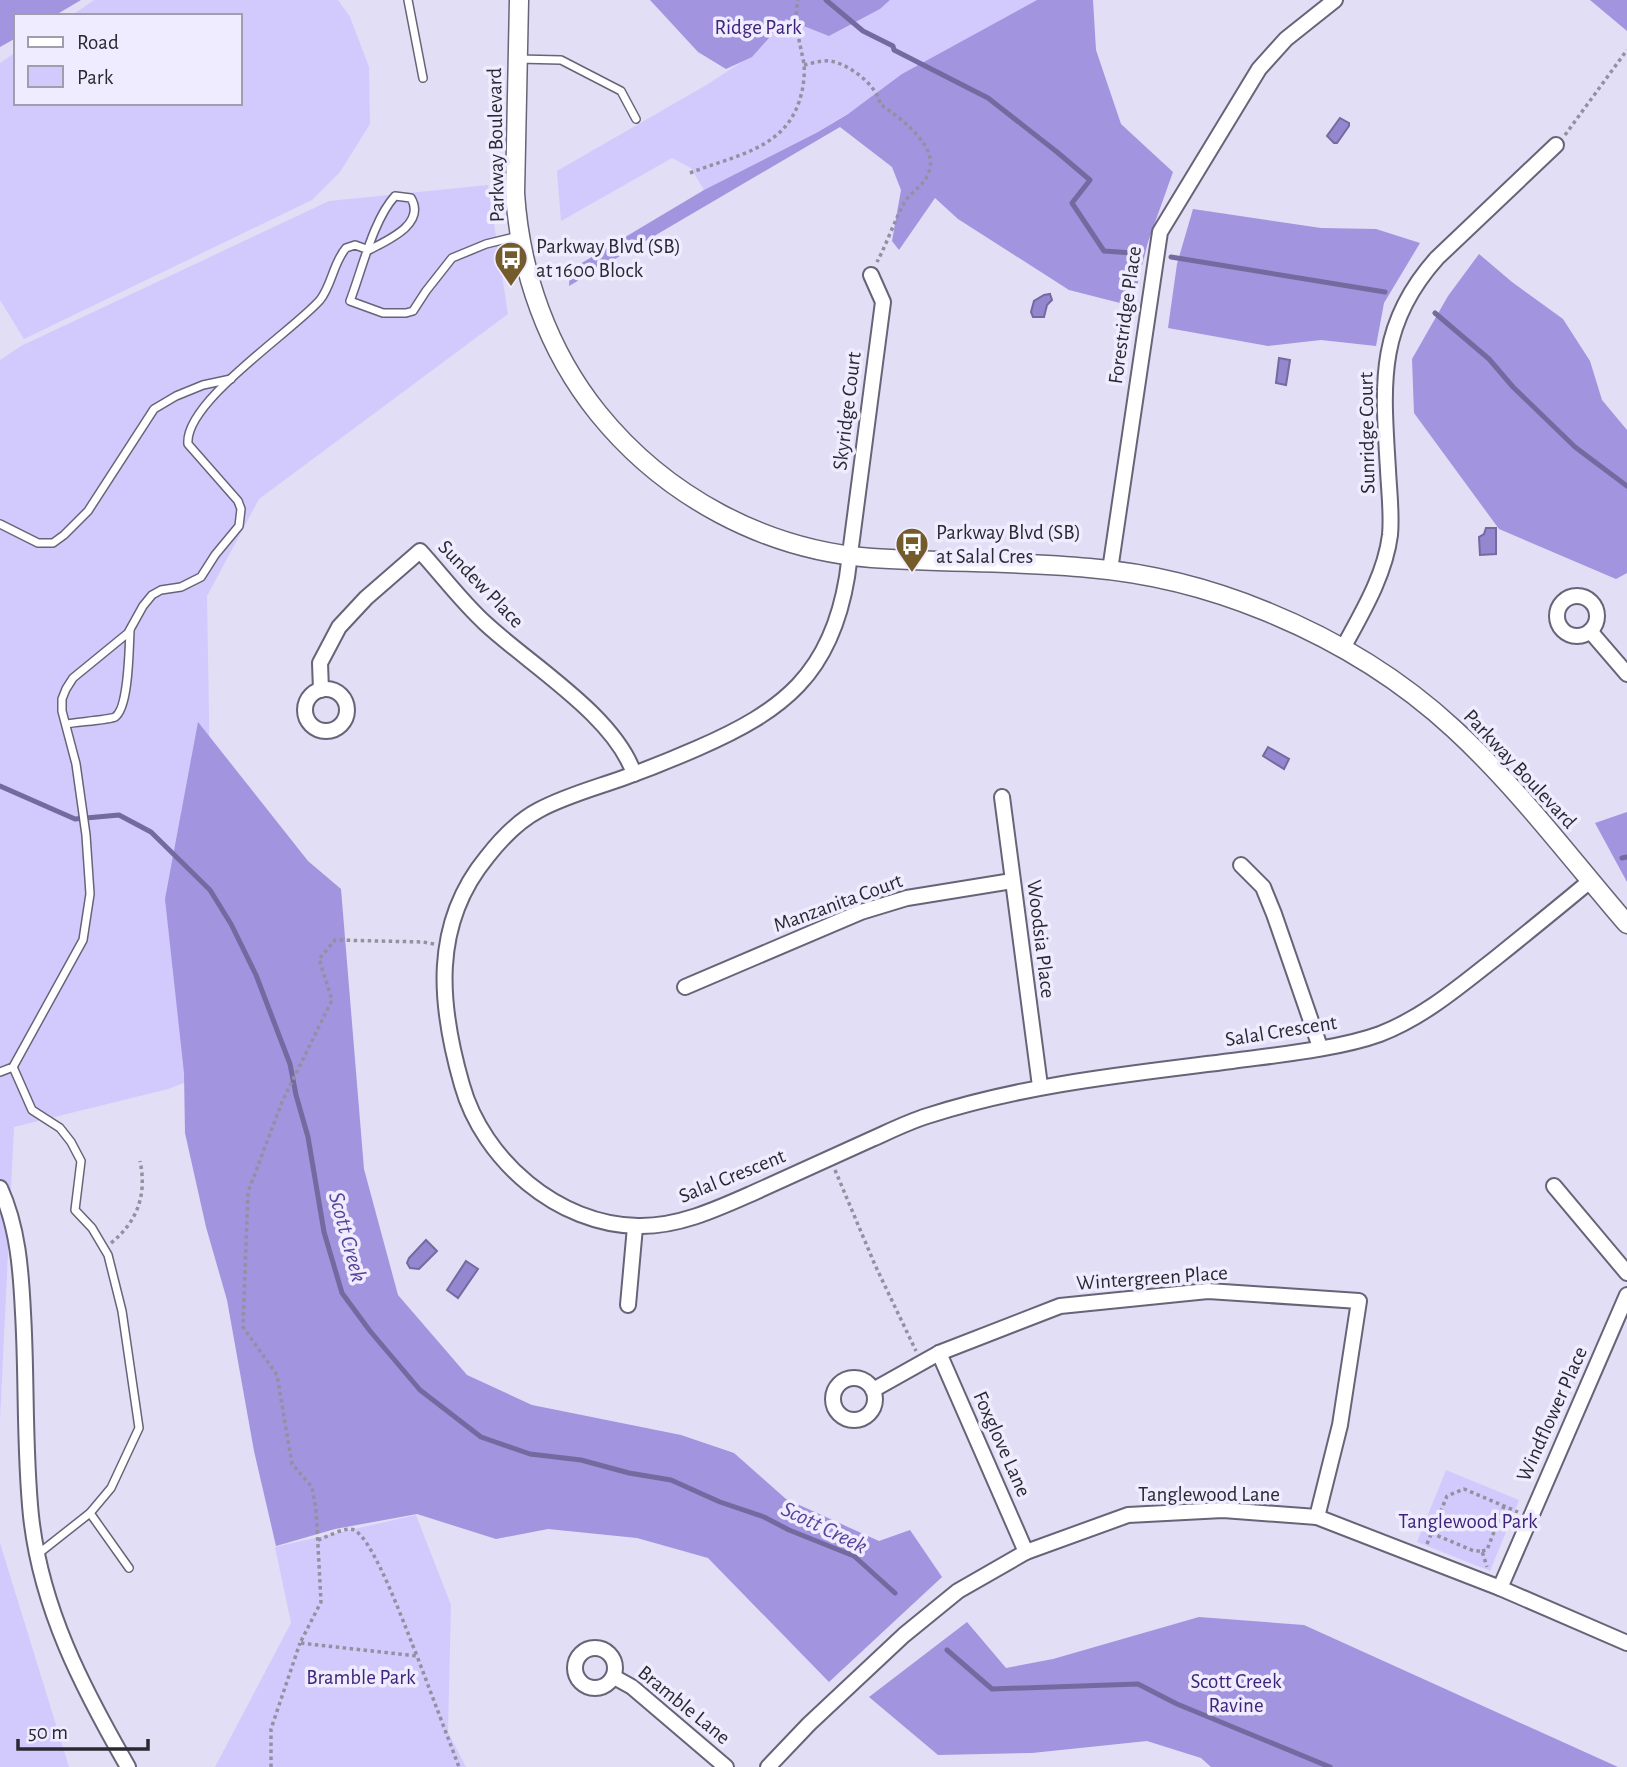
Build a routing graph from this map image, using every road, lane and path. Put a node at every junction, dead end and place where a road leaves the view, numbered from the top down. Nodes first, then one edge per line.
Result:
1 (408, 0) edge
2 (519, 0) edge
3 (798, 0) edge
4 (1335, 0) edge
5 (1627, 50) edge
6 (517, 59) junction
7 (804, 65) junction
8 (423, 78) dead end
9 (636, 119) dead end
10 (1556, 145) joint
11 (690, 173) dead end
12 (520, 235) junction
13 (369, 250) junction
14 (870, 275) joint
15 (231, 379) junction
16 (0, 524) edge
17 (850, 555) junction
18 (1110, 570) junction
19 (130, 630) junction
20 (1590, 631) dead end
21 (1343, 648) junction
22 (1627, 674) edge
23 (321, 690) dead end
24 (66, 724) junction
25 (634, 775) junction
26 (1002, 797) dead end
27 (1241, 865) dead end
28 (1012, 881) junction
29 (1590, 881) junction
30 (1627, 924) edge
31 (445, 950) junction
32 (685, 987) dead end
33 (1320, 1047) junction
34 (13, 1067) junction
35 (0, 1072) edge
36 (1040, 1086) junction
37 (829, 1158) junction
38 (140, 1161) dead end
39 (1554, 1186) dead end
40 (0, 1188) edge
41 (635, 1227) junction
42 (104, 1249) junction
43 (1627, 1273) edge
44 (1627, 1295) edge
45 (628, 1305) dead end
46 (939, 1353) junction
47 (922, 1363) junction
48 (873, 1390) dead end
49 (1504, 1506) junction
50 (1519, 1512) dead end
51 (90, 1513) junction
52 (1317, 1517) junction
53 (1432, 1533) junction
54 (317, 1540) junction
55 (1425, 1549) dead end
56 (1482, 1551) junction
57 (1026, 1552) junction
58 (37, 1555) junction
59 (129, 1568) dead end
60 (1488, 1569) dead end
61 (1500, 1588) junction
62 (300, 1643) junction
63 (1627, 1643) edge
64 (417, 1656) junction
65 (614, 1677) dead end
66 (128, 1767) edge
67 (271, 1767) edge
68 (460, 1767) edge
69 (726, 1767) edge
70 (768, 1767) edge

1 - 8 lane
2 - 6 street, Parkway Boulevard
3 - 7 path
4 - 18 street, Forestridge Place
5 - 10 path
6 - 9 lane
6 - 12 street, Parkway Boulevard
7 - 11 path
7 - 14 path
10 - 21 street, Sunridge Court
12 - 13 lane
12 - 17 street, Parkway Boulevard
13 - 13 lane
13 - 15 lane
14 - 17 street, Skyridge Court
15 - 16 lane
15 - 19 lane
17 - 18 street, Parkway Boulevard
17 - 25 street, Salal Crescent
18 - 21 street, Parkway Boulevard
19 - 24 lane
19 - 24 lane
20 - 22 street
21 - 29 street, Parkway Boulevard
23 - 25 street, Sundew Place
24 - 34 lane
25 - 31 street, Salal Crescent
26 - 28 street, Woodsia Place
27 - 33 street
28 - 32 street, Manzanita Court
28 - 36 street, Woodsia Place
29 - 30 street, Parkway Boulevard
29 - 33 street, Salal Crescent
31 - 41 street, Salal Crescent
31 - 54 path
33 - 36 street, Salal Crescent
34 - 35 lane
34 - 42 lane
36 - 37 street, Salal Crescent
37 - 41 street, Salal Crescent
37 - 47 path
38 - 42 path
39 - 43 street
40 - 58 street
41 - 45 street
42 - 51 lane
44 - 61 street, Windflower Place
46 - 47 street, Wintergreen Place
46 - 52 street, Wintergreen Place
46 - 57 street, Foxglove Lane
47 - 48 street, Wintergreen Place
49 - 50 path
49 - 53 path
49 - 56 path
51 - 58 lane
51 - 59 lane
52 - 57 street, Tanglewood Lane
52 - 61 street, Tanglewood Lane
53 - 55 path
53 - 56 path
54 - 62 path
54 - 64 path
56 - 60 path
57 - 70 street, Tanglewood Lane
58 - 66 street
61 - 63 street, Tanglewood Lane
62 - 64 path
62 - 67 path
64 - 68 path
65 - 69 street, Bramble Lane

